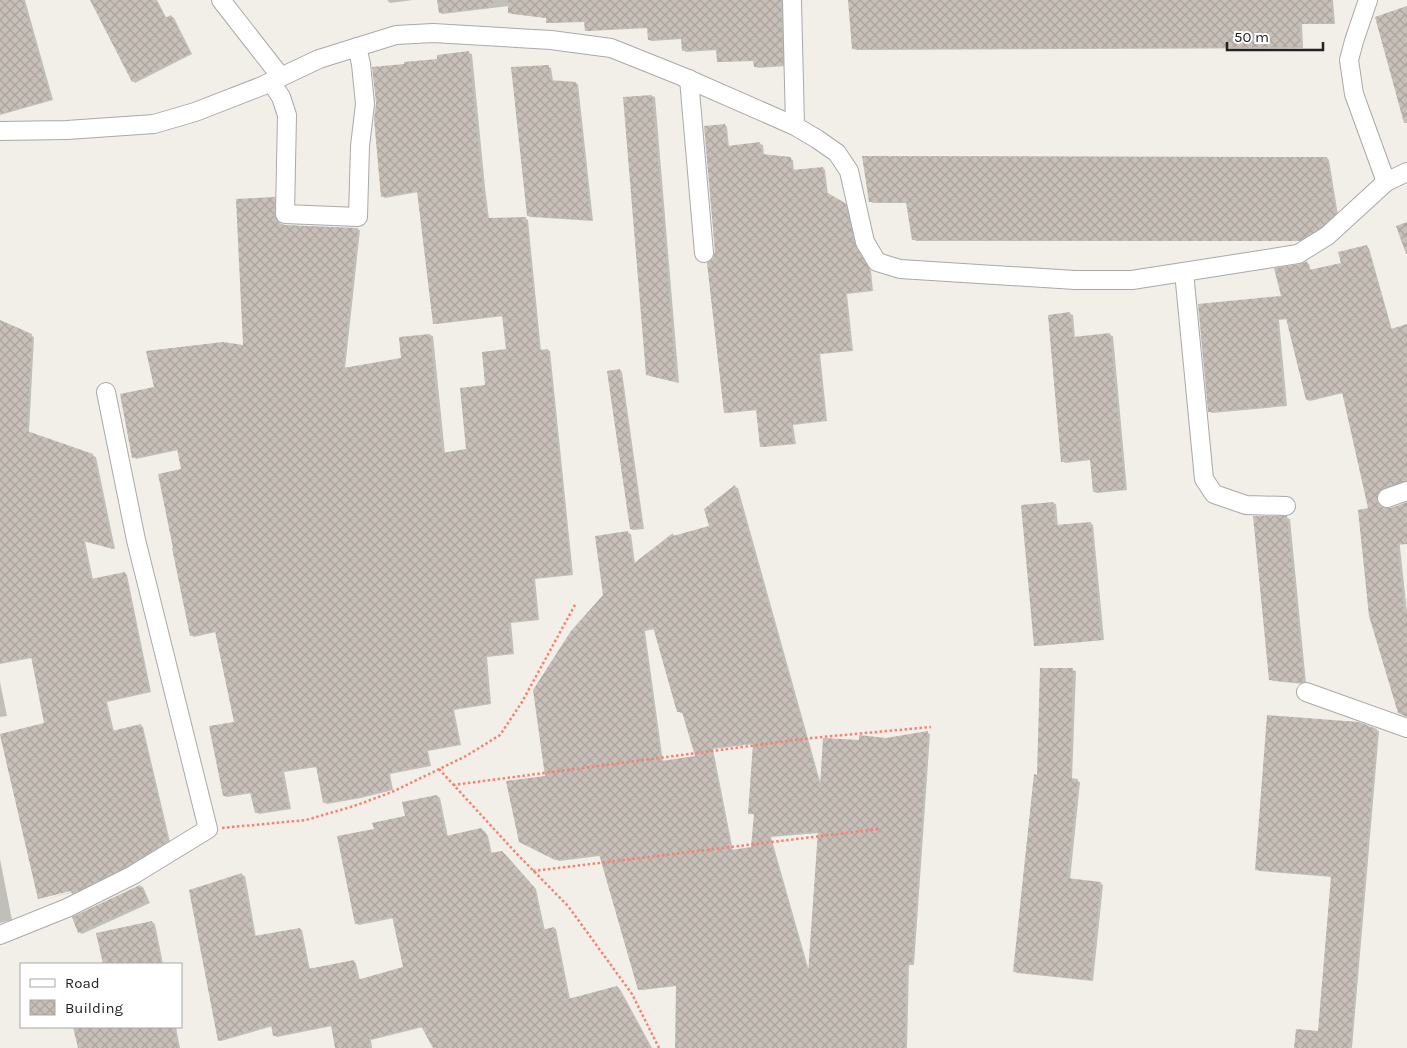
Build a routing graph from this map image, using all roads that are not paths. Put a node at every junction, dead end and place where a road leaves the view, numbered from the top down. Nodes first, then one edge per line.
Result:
1 (221, 0) edge
2 (792, 0) edge
3 (1368, 0) edge
4 (357, 47) junction
5 (689, 79) junction
6 (276, 80) junction
7 (795, 126) junction
8 (0, 131) edge
9 (1407, 172) edge
10 (1386, 182) junction
11 (704, 253) dead end
12 (1184, 272) junction
13 (106, 392) dead end
14 (1407, 491) edge
15 (1387, 498) dead end
16 (1286, 506) dead end
17 (1306, 692) dead end
18 (1407, 728) edge
19 (0, 935) edge

1 - 6 street
2 - 7 street
3 - 10 street
4 - 5 street
4 - 6 street
4 - 6 street
5 - 7 street
5 - 11 street
6 - 8 street
7 - 12 street
9 - 10 street
10 - 12 street
12 - 16 street
13 - 19 street
14 - 15 street
17 - 18 street

